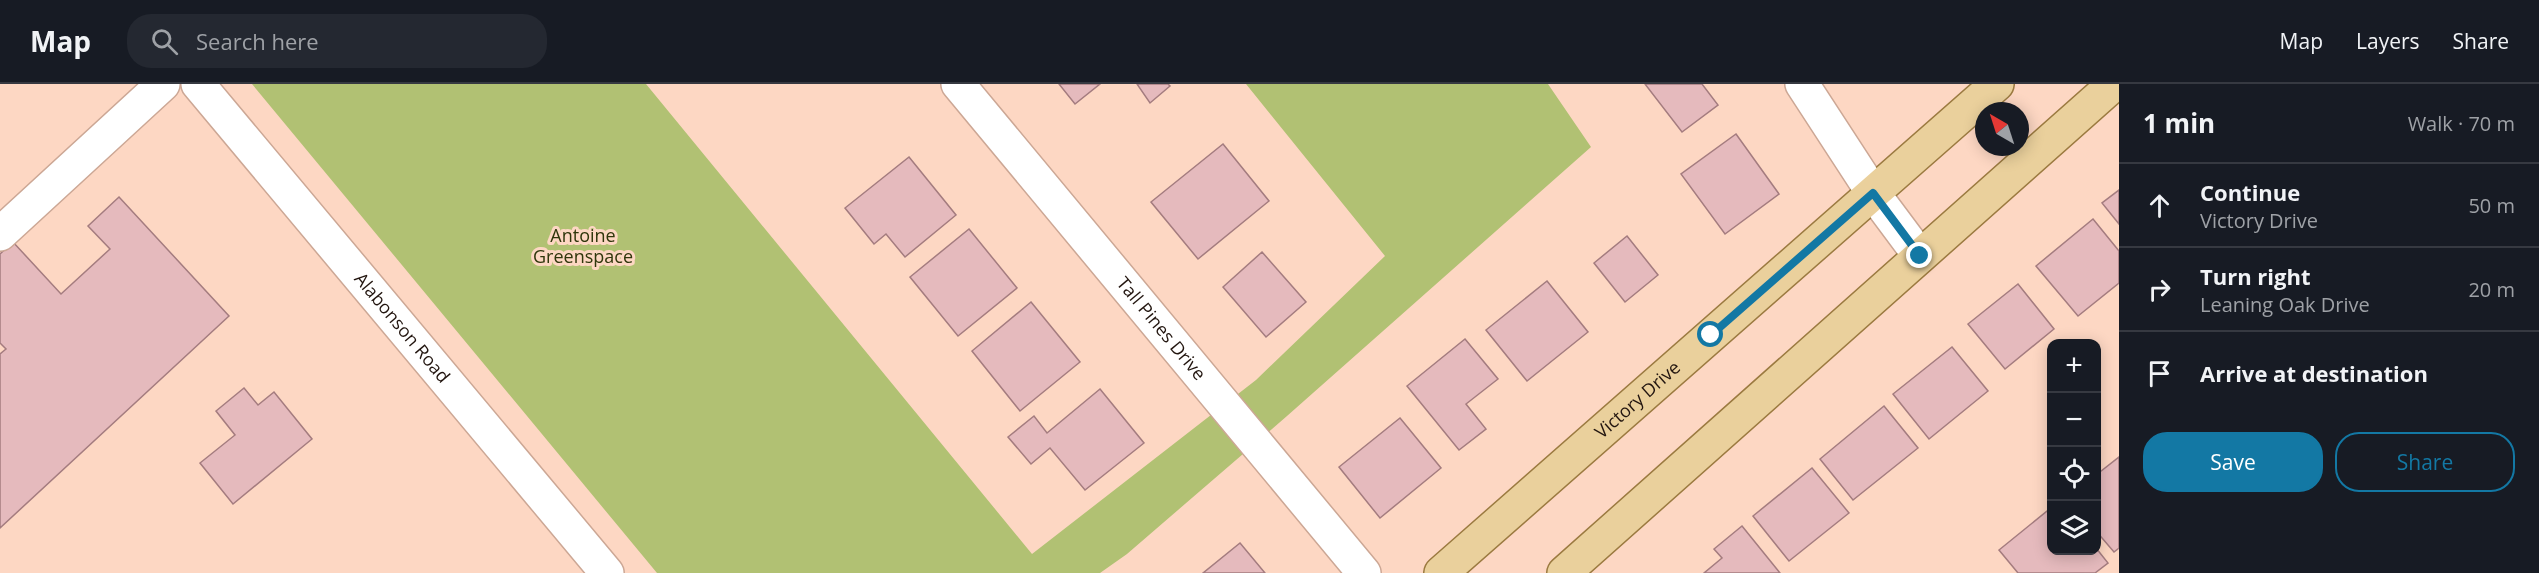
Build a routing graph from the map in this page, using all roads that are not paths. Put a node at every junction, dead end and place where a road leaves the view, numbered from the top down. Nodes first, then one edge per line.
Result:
1 (163, 84) edge
2 (198, 84) edge
3 (958, 84) edge
4 (1802, 84) edge
5 (1997, 84) edge
6 (2114, 84) edge
7 (1873, 193) junction
8 (0, 234) edge
9 (1920, 256) junction
10 (607, 573) edge
11 (1364, 573) edge
12 (1441, 573) edge
13 (1564, 573) edge

1 - 8 street
2 - 10 street, Alabonson Road
3 - 11 street, Tall Pines Drive
4 - 7 street
5 - 7 main road, Victory Drive
6 - 9 main road
7 - 9 street
7 - 12 main road, Victory Drive
9 - 13 main road

